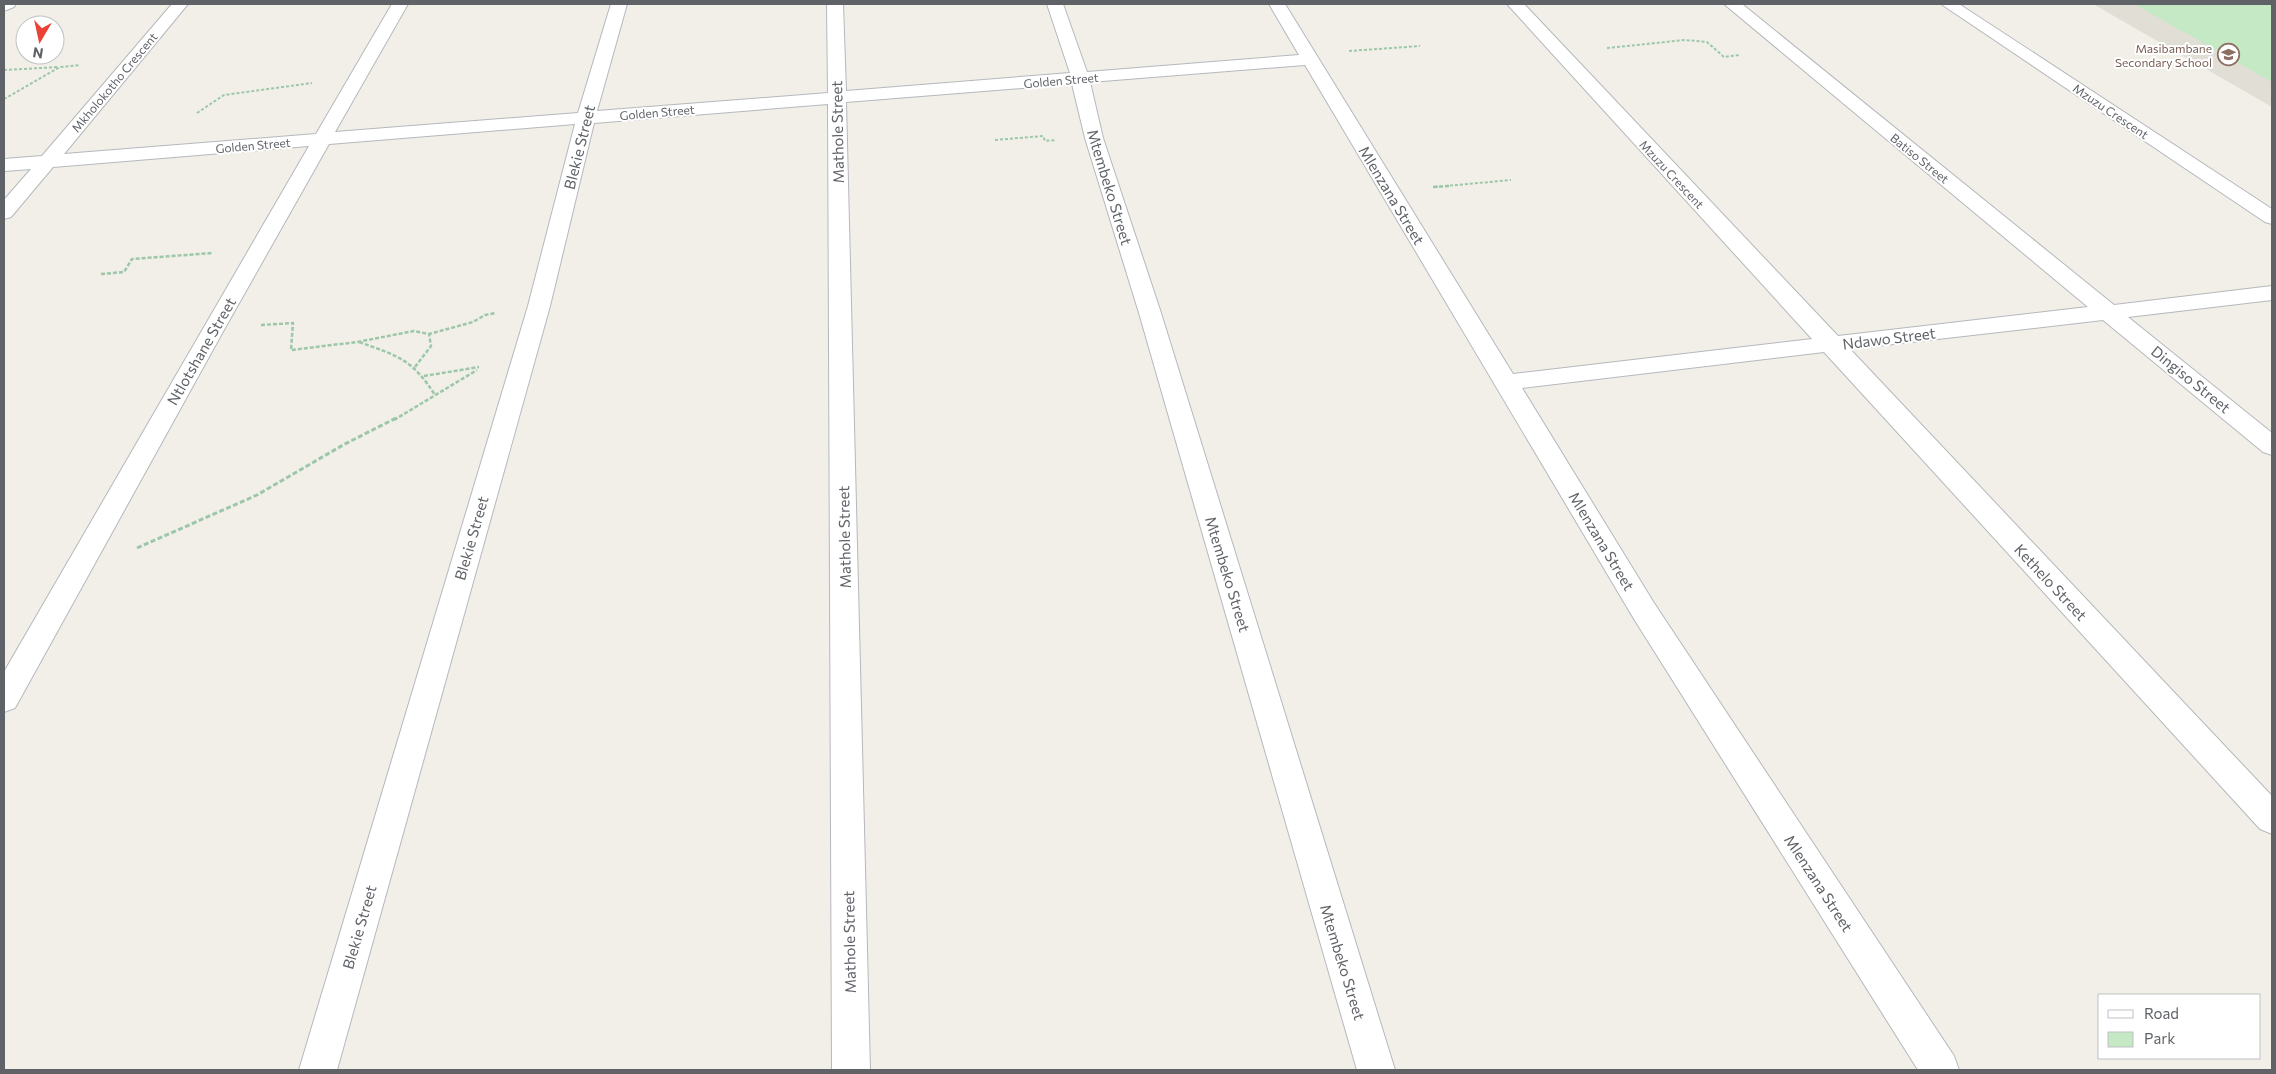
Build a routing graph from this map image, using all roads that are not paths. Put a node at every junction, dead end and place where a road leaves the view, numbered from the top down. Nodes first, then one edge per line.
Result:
1 (8, 4) edge
2 (180, 4) edge
3 (400, 4) edge
4 (619, 4) edge
5 (835, 4) edge
6 (1055, 4) edge
7 (1277, 4) edge
8 (1515, 4) edge
9 (1732, 4) edge
10 (1949, 4) edge
11 (4, 6) edge
12 (1307, 54) junction
13 (1080, 78) junction
14 (836, 98) junction
15 (586, 118) junction
16 (322, 139) junction
17 (47, 162) junction
18 (4, 165) edge
19 (4, 213) edge
20 (2272, 218) edge
21 (2272, 293) edge
22 (2109, 312) junction
23 (1830, 345) junction
24 (1506, 382) junction
25 (2272, 446) edge
26 (4, 699) edge
27 (2272, 819) edge
28 (318, 1070) edge
29 (850, 1070) edge
30 (1376, 1070) edge
31 (1940, 1070) edge

1 - 11 street
2 - 17 street, Mkholokotho Crescent
3 - 16 street, Ntlotshane Street
4 - 15 street, Blekie Street
5 - 14 street, Mathole Street
6 - 13 street
7 - 12 street, Mlenzana Street
8 - 23 street, Mzuzu Crescent
9 - 22 street, Batiso Street
10 - 20 street, Mzuzu Crescent
12 - 13 street, Golden Street
12 - 24 street, Mlenzana Street
13 - 14 street, Golden Street
13 - 30 street, Mtembeko Street
14 - 15 street, Golden Street
14 - 29 street, Mathole Street
15 - 16 street, Golden Street
15 - 28 street, Blekie Street
16 - 17 street, Golden Street
16 - 26 street, Ntlotshane Street
17 - 18 street, Golden Street
17 - 19 street, Mkholokotho Crescent
21 - 22 street, Ndawo Street
22 - 23 street, Ndawo Street
22 - 25 street, Dingiso Street
23 - 24 street, Ndawo Street
23 - 27 street, Kethelo Street
24 - 31 street, Mlenzana Street

